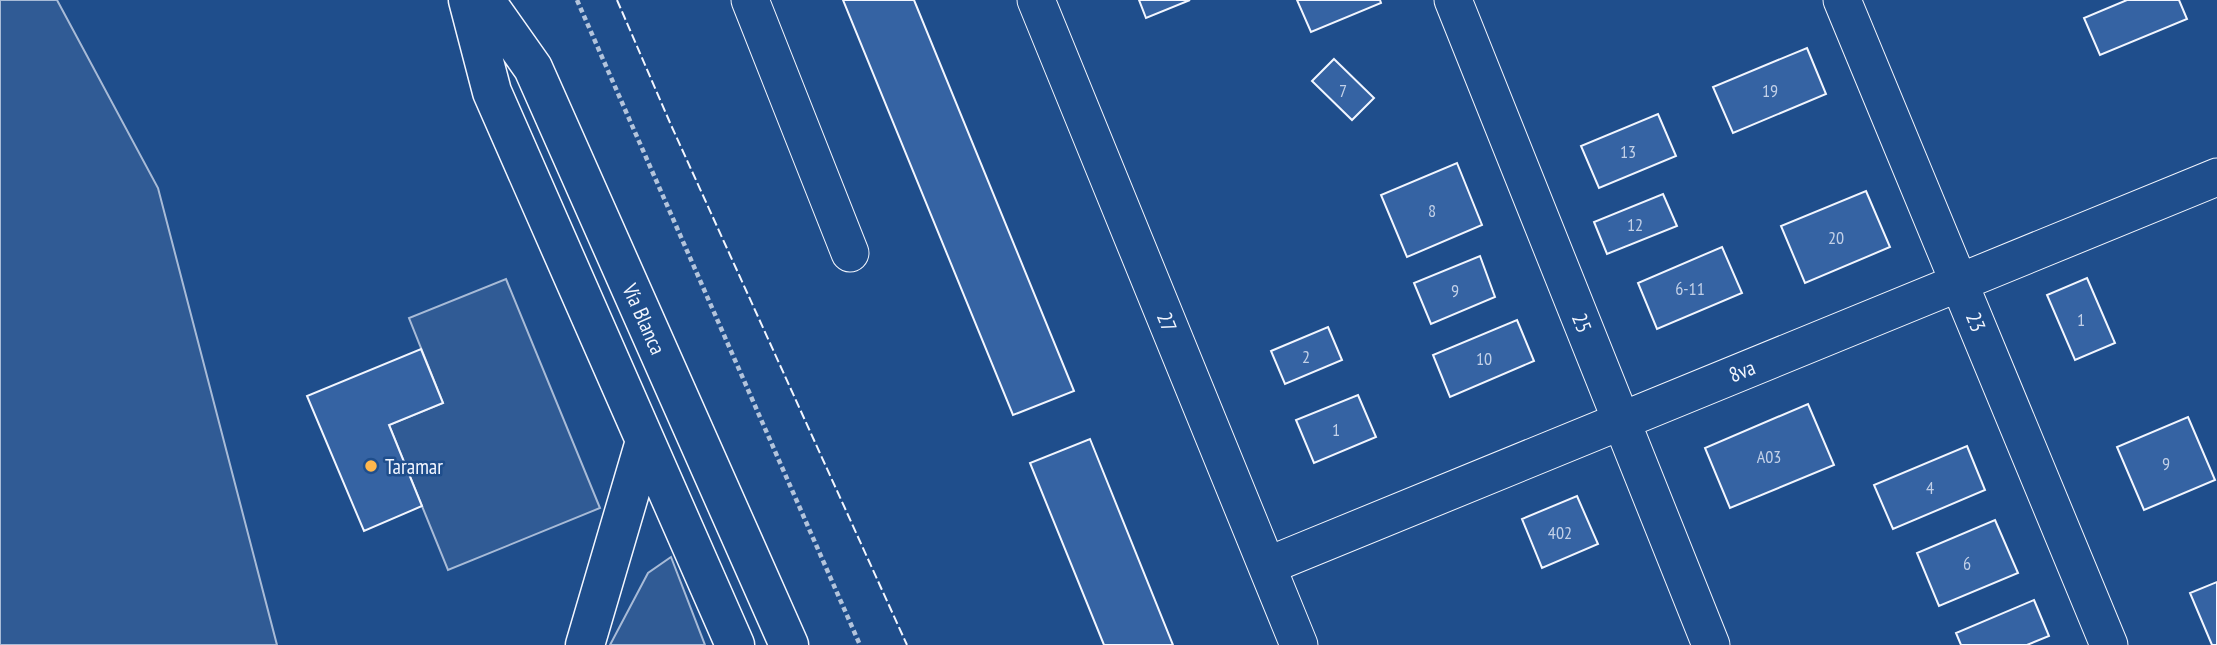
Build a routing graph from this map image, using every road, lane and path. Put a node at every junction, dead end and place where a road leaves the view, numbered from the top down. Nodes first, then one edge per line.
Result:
1 (468, 0) edge
2 (485, 0) edge
3 (577, 0) edge
4 (750, 0) edge
5 (1036, 0) edge
6 (1453, 0) edge
7 (1842, 0) edge
8 (2217, 177) edge
9 (850, 253) dead end
10 (1959, 283) junction
11 (668, 373) junction
12 (623, 391) junction
13 (1621, 421) junction
14 (645, 441) junction
15 (1267, 566) junction
16 (585, 645) edge
17 (735, 645) edge
18 (789, 645) edge
19 (860, 645) edge
20 (1299, 645) edge
21 (1711, 645) edge
22 (2109, 645) edge

1 - 12 highway
2 - 11 highway, Vía Blanca
3 - 19 path
4 - 9 street
5 - 15 street, 27
6 - 13 street, 25
7 - 10 street, 23
8 - 10 street, 8va
10 - 13 street, 8va
10 - 22 street, 23
11 - 12 highway
11 - 18 highway, Vía Blanca
12 - 14 highway
13 - 15 street, 8va
13 - 21 street, 25
14 - 16 highway
14 - 17 highway
15 - 20 street, 27

